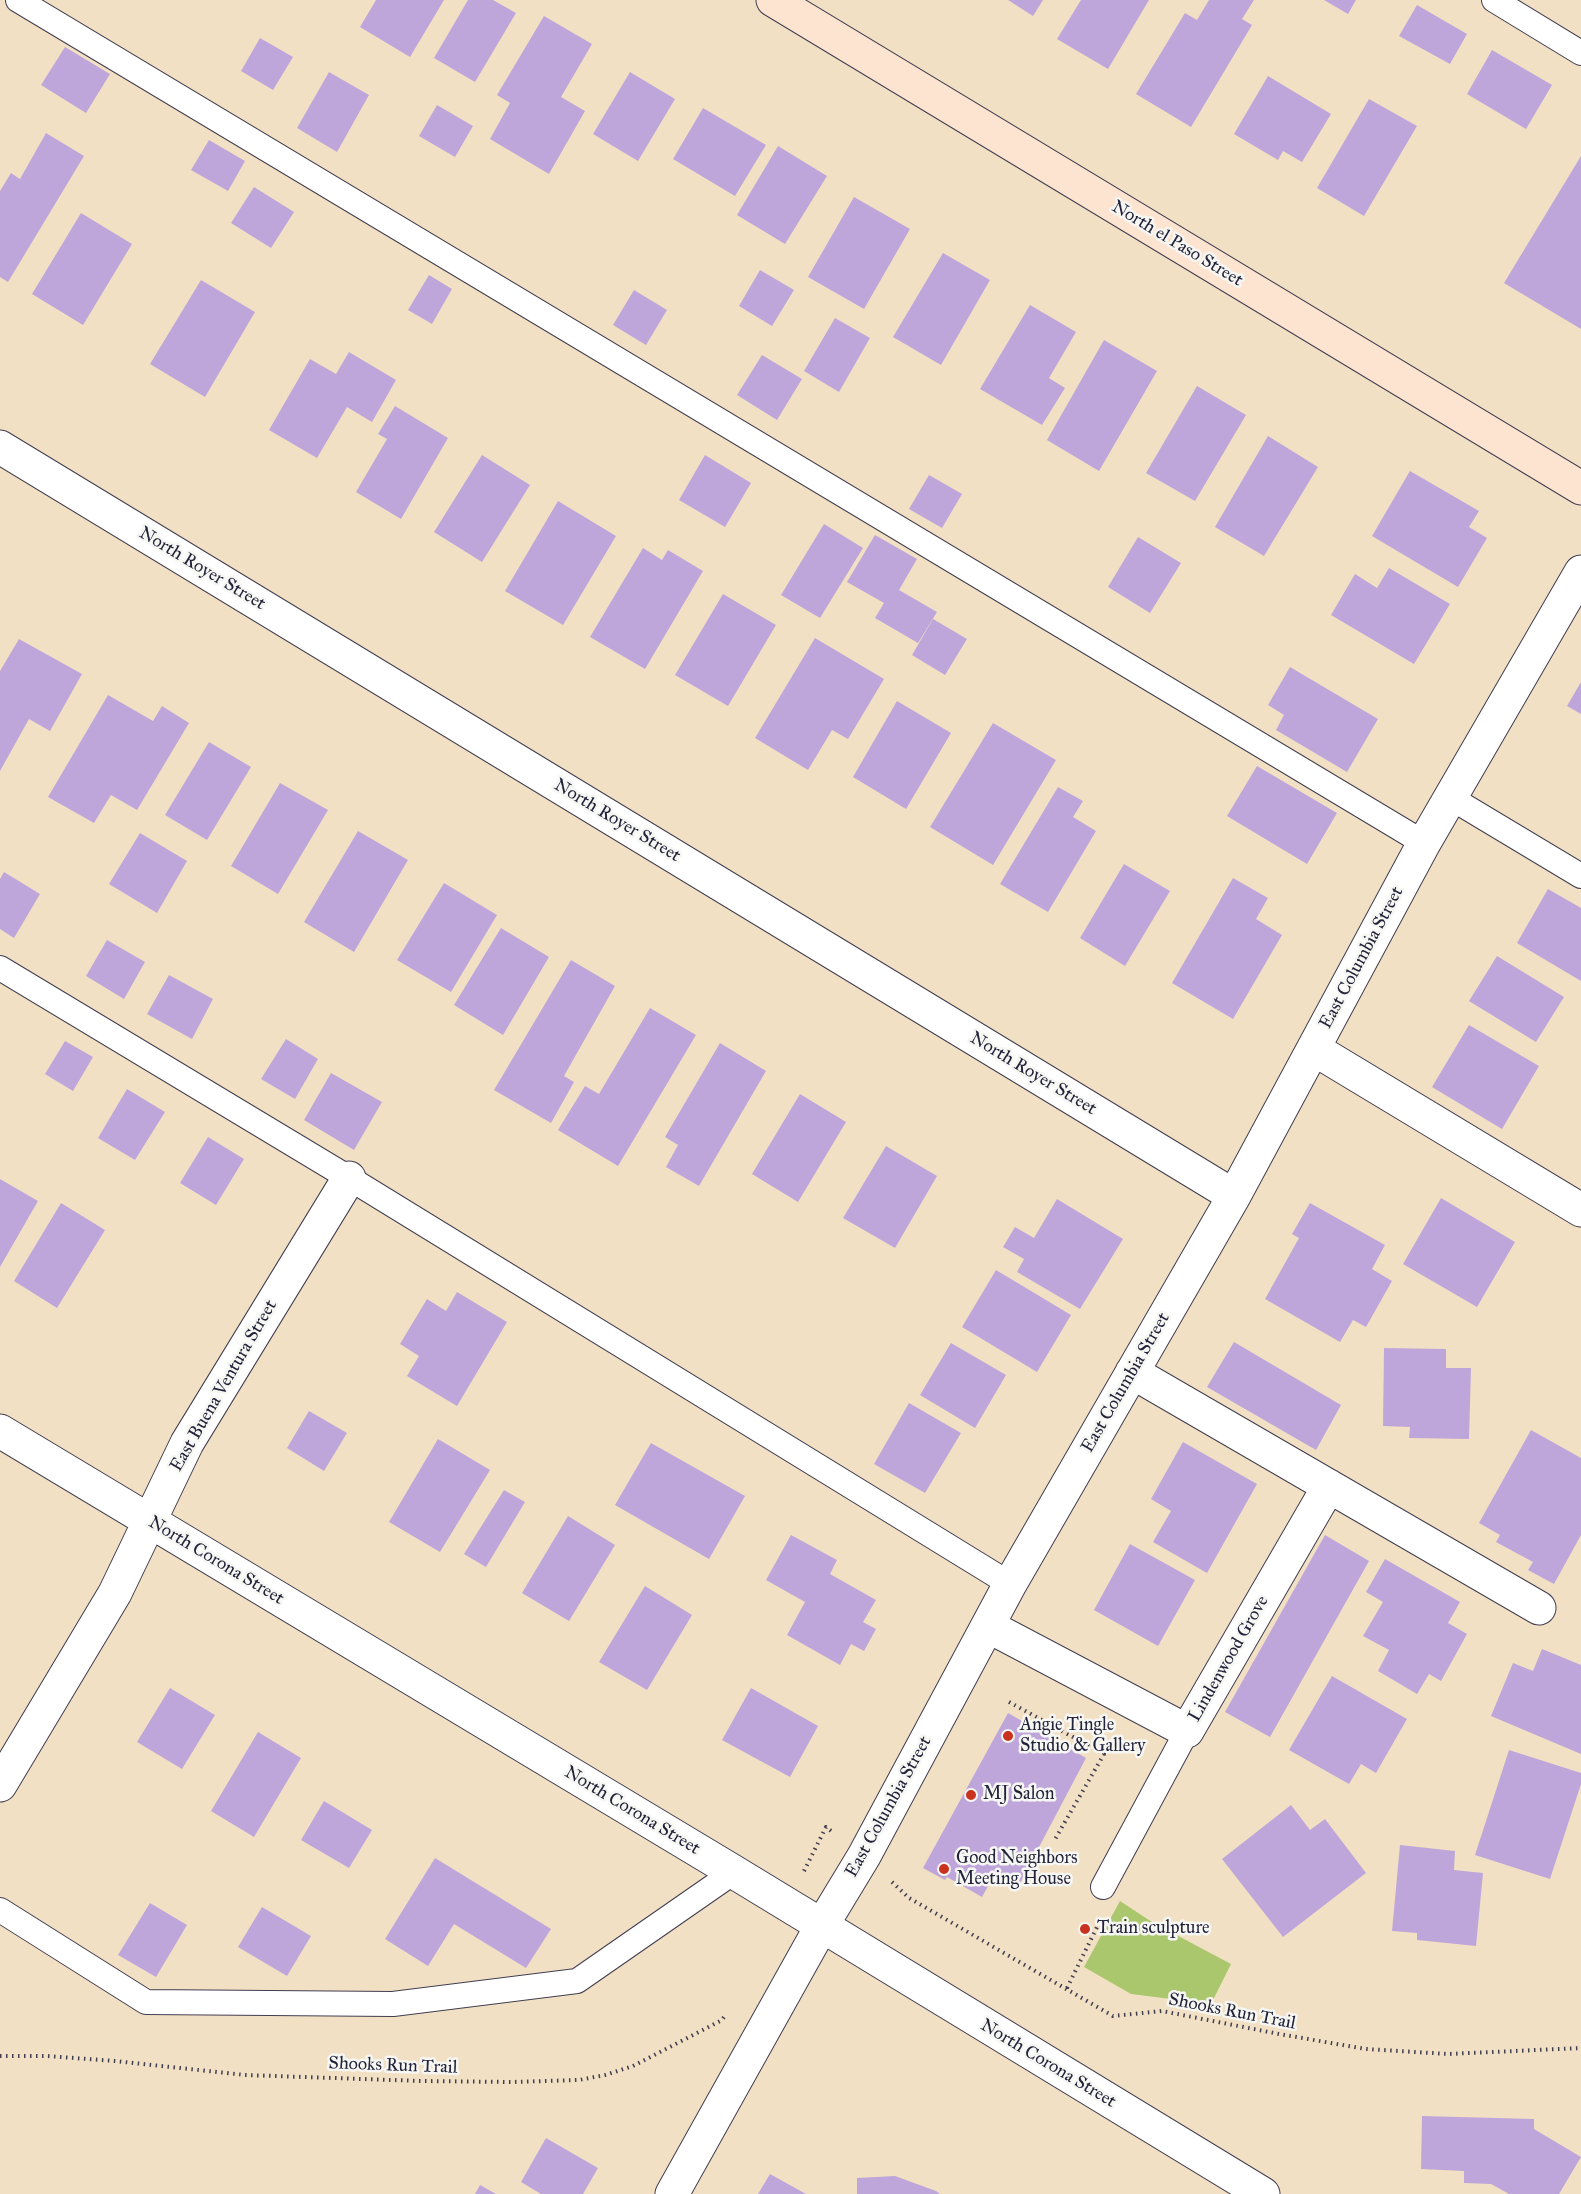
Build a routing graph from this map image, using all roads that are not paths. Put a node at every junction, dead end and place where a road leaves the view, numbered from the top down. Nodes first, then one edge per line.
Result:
1 (18, 0) edge
2 (773, 0) edge
3 (1494, 0) edge
4 (1581, 53) edge
5 (0, 447) edge
6 (1581, 488) edge
7 (1581, 572) edge
8 (1450, 798) junction
9 (1424, 843) junction
10 (1581, 876) edge
11 (0, 969) edge
12 (1314, 1049) junction
13 (349, 1178) junction
14 (1234, 1196) junction
15 (1581, 1210) edge
16 (1132, 1372) junction
17 (0, 1431) edge
18 (1329, 1486) junction
19 (150, 1522) junction
20 (1010, 1584) junction
21 (1539, 1608) dead end
22 (988, 1626) junction
23 (1187, 1731) junction
24 (0, 1785) edge
25 (734, 1872) junction
26 (1103, 1887) road end
27 (0, 1910) edge
28 (821, 1927) junction
29 (672, 2194) edge
30 (1263, 2194) edge

1 - 9 lane
2 - 6 street, North el Paso Street
3 - 4 lane
5 - 14 street, North Royer Street
7 - 8 street, East Columbia Street
8 - 9 street, East Columbia Street
8 - 10 lane
9 - 12 street, East Columbia Street
11 - 13 lane
12 - 14 street, East Columbia Street
12 - 15 street
13 - 19 street, East Buena Ventura Street
13 - 20 lane
14 - 16 street, East Columbia Street
16 - 18 street
16 - 20 street, East Columbia Street
17 - 19 street, North Corona Street
18 - 21 street
18 - 23 street, Lindenwood Grove
19 - 24 street, East Buena Ventura Street
19 - 25 street, North Corona Street
20 - 22 street, East Columbia Street
22 - 23 street, Lindenwood Grove
22 - 28 street, East Columbia Street
23 - 26 lane
25 - 27 lane
25 - 28 street, North Corona Street
28 - 29 street, East Columbia Street
28 - 30 street, North Corona Street

